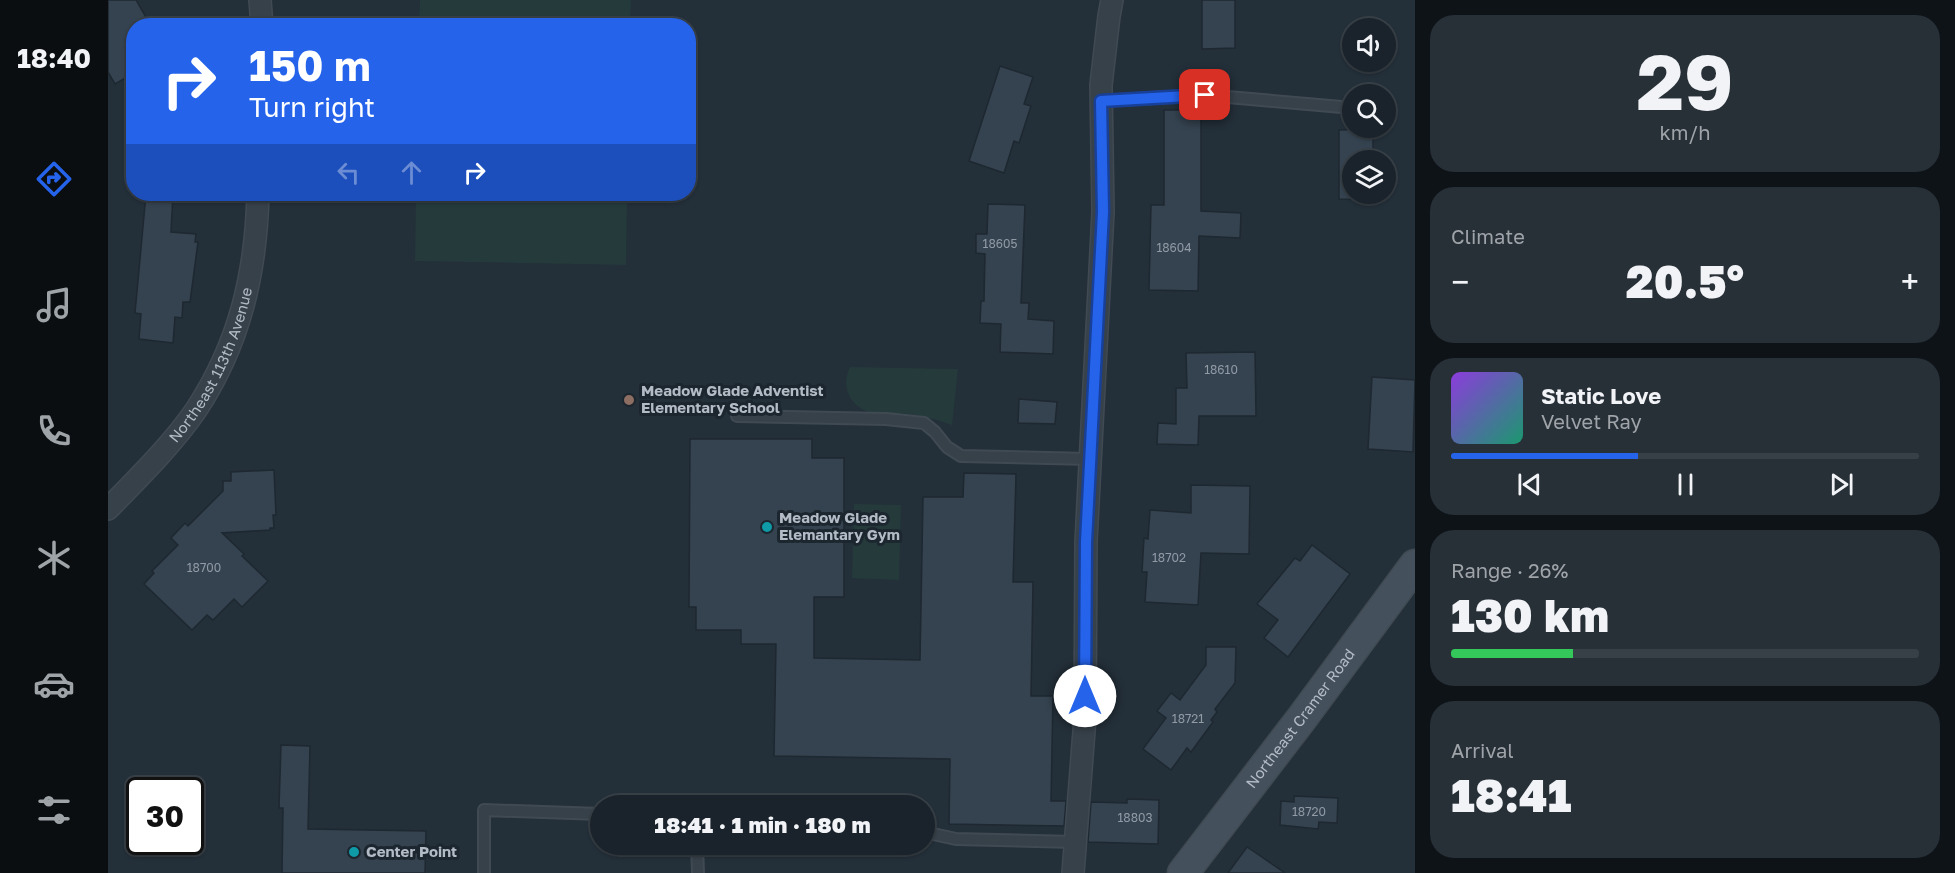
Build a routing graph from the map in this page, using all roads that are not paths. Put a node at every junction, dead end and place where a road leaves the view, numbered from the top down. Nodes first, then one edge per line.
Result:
1 (260, 0) edge
2 (1112, 0) edge
3 (261, 18) edge
4 (1101, 101) junction
5 (1342, 107) edge
6 (258, 201) edge
7 (737, 416) dead end
8 (1090, 459) junction
9 (108, 509) edge
10 (1415, 565) edge
11 (590, 814) edge
12 (935, 834) edge
13 (1075, 842) junction
14 (697, 855) edge
15 (484, 873) edge
16 (698, 873) edge
17 (1073, 873) edge
18 (1183, 873) edge

1 - 3 street
2 - 4 street
4 - 5 lane
4 - 8 street
6 - 9 street, Northeast 113th Avenue
7 - 8 lane
8 - 13 street
10 - 18 street, Northeast Cramer Road
11 - 15 lane
12 - 13 lane
13 - 17 street
14 - 16 lane

